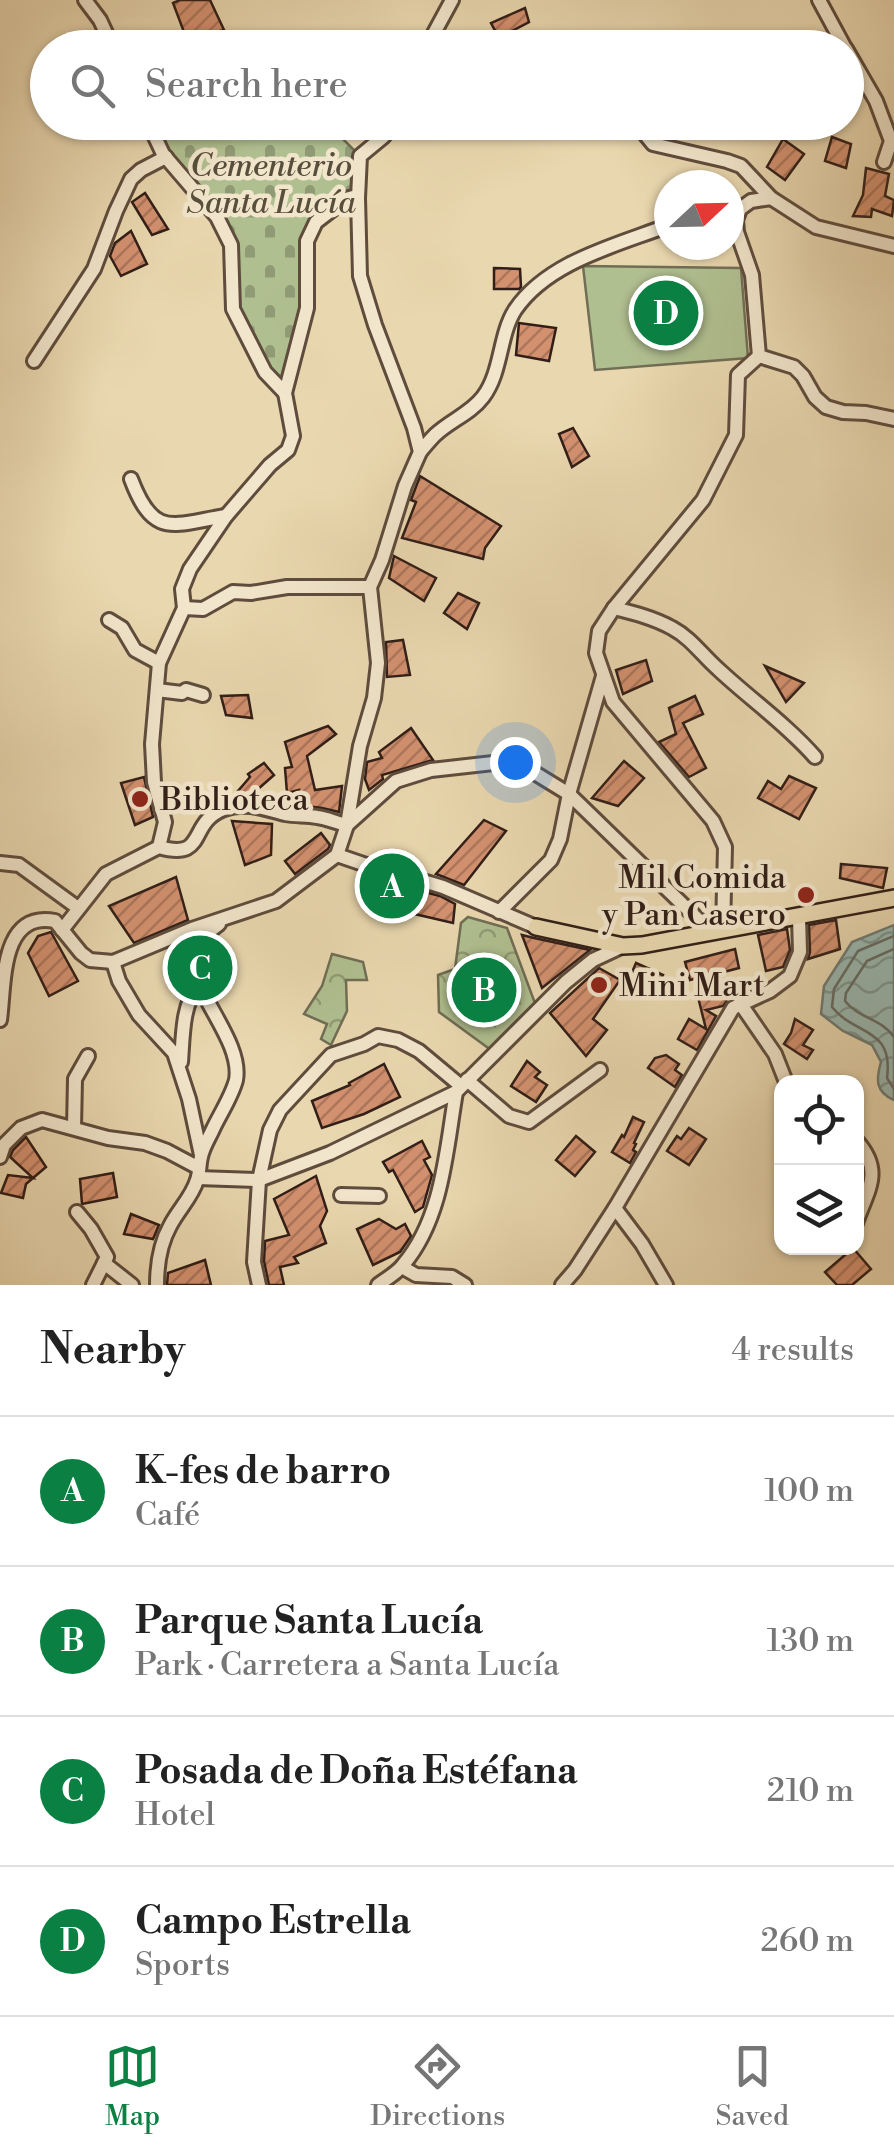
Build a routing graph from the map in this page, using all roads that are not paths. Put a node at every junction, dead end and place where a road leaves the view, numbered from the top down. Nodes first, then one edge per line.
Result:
1 (85, 0) edge
2 (452, 0) edge
3 (820, 0) edge
4 (105, 30) edge
5 (436, 30) edge
6 (836, 30) edge
7 (864, 80) edge
8 (157, 140) edge
9 (377, 140) edge
10 (650, 140) edge
11 (166, 158) junction
12 (884, 162) dead end
13 (358, 198) junction
14 (770, 198) junction
15 (744, 206) edge
16 (654, 231) edge
17 (894, 246) edge
18 (744, 252) edge
19 (759, 356) junction
20 (34, 361) dead end
21 (285, 392) junction
22 (894, 420) edge
23 (420, 452) junction
24 (131, 479) dead end
25 (226, 516) junction
26 (370, 586) junction
27 (184, 608) junction
28 (614, 608) junction
29 (110, 620) dead end
30 (159, 663) junction
31 (603, 676) junction
32 (156, 690) junction
33 (203, 695) dead end
34 (815, 757) dead end
35 (569, 794) junction
36 (347, 826) junction
37 (159, 847) junction
38 (337, 854) junction
39 (0, 863) edge
40 (894, 898) edge
41 (78, 908) junction
42 (500, 912) junction
43 (229, 917) junction
44 (799, 917) junction
45 (536, 927) joint
46 (62, 930) junction
47 (717, 932) junction
48 (623, 946) junction
49 (113, 962) junction
50 (198, 986) junction
51 (740, 1003) junction
52 (0, 1020) edge
53 (88, 1056) dead end
54 (180, 1070) junction
55 (600, 1070) dead end
56 (783, 1075) edge
57 (461, 1086) junction
58 (74, 1128) junction
59 (864, 1151) edge
60 (0, 1157) edge
61 (199, 1167) junction
62 (259, 1180) junction
63 (341, 1195) dead end
64 (378, 1196) dead end
65 (864, 1199) edge
66 (615, 1208) junction
67 (77, 1212) dead end
68 (104, 1263) junction
69 (402, 1267) junction
70 (93, 1285) edge
71 (132, 1285) edge
72 (157, 1285) edge
73 (259, 1285) edge
74 (378, 1285) edge
75 (465, 1285) edge
76 (562, 1285) edge
77 (666, 1285) edge

1 - 4 street
2 - 5 street
3 - 6 street
7 - 12 street
8 - 11 street
9 - 13 street
10 - 14 street
11 - 20 street
11 - 21 street
13 - 21 street
13 - 23 street
14 - 15 street
14 - 17 street
16 - 23 street
18 - 19 street
19 - 22 street
19 - 28 street
21 - 25 street
23 - 26 street
24 - 25 street
25 - 27 street
26 - 27 street
26 - 36 street
27 - 30 street
28 - 31 street
28 - 34 street
29 - 30 street
30 - 32 street
31 - 35 street
31 - 47 street
32 - 33 street
32 - 37 street
35 - 36 street
35 - 42 street
35 - 47 street
36 - 37 street
36 - 38 street
37 - 41 street
38 - 42 street
38 - 43 street
39 - 41 street
40 - 44 main road
41 - 46 street
42 - 45 street
43 - 49 street
43 - 50 street
44 - 47 main road
44 - 51 street
45 - 48 main road
46 - 49 street
46 - 52 street
47 - 48 main road
48 - 57 street
49 - 54 street
50 - 54 street
50 - 61 street
51 - 56 street
51 - 66 street
53 - 58 street
54 - 61 street
55 - 57 street
57 - 62 street
57 - 62 street
57 - 69 street
58 - 60 street
58 - 61 street
59 - 65 street
61 - 62 street
61 - 72 street
62 - 73 street
63 - 64 street
66 - 76 street
66 - 77 street
67 - 68 street
68 - 70 street
68 - 71 street
69 - 74 street
69 - 75 street

